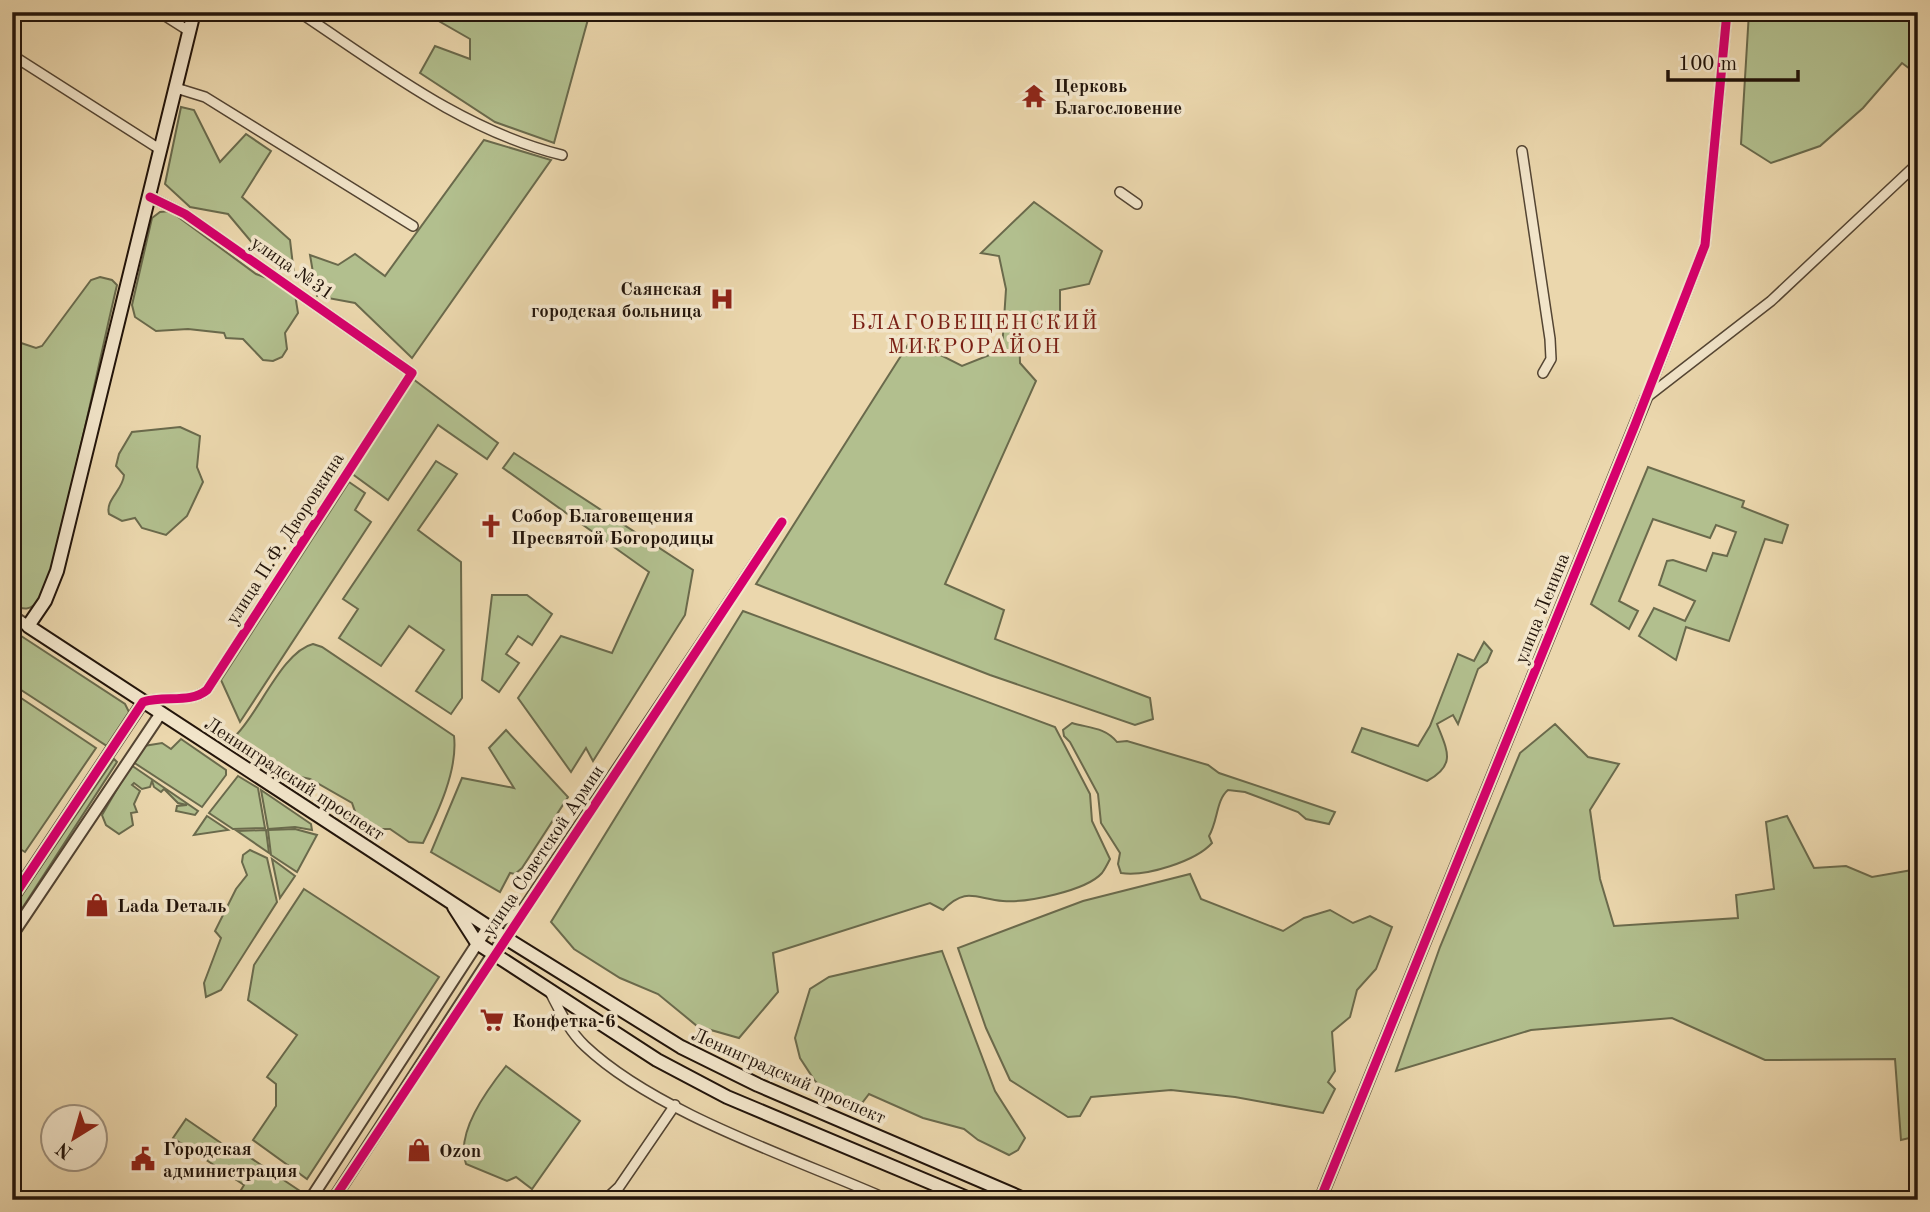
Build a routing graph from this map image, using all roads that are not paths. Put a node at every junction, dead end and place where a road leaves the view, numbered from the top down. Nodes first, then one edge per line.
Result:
1 (159, 12) edge
2 (194, 12) edge
3 (299, 12) edge
4 (1727, 12) edge
5 (189, 31) junction
6 (12, 55) edge
7 (176, 88) junction
8 (161, 150) junction
9 (1522, 151) dead end
10 (562, 155) dead end
11 (1918, 163) edge
12 (1120, 192) dead end
13 (150, 197) junction
14 (1137, 204) dead end
15 (412, 226) dead end
16 (412, 373) joint
17 (1543, 373) dead end
18 (1646, 398) junction
19 (782, 522) dead end
20 (12, 616) edge
21 (28, 626) junction
22 (172, 696) junction
23 (143, 702) junction
24 (161, 713) junction
25 (12, 900) edge
26 (452, 903) junction
27 (521, 912) junction
28 (488, 927) junction
29 (12, 935) edge
30 (504, 937) junction
31 (478, 943) junction
32 (493, 954) junction
33 (550, 990) junction
34 (675, 1105) junction
35 (325, 1176) junction
36 (341, 1187) junction
37 (1018, 1198) edge
38 (310, 1200) edge
39 (333, 1200) edge
40 (605, 1200) edge
41 (889, 1200) edge
42 (972, 1200) edge
43 (1320, 1200) edge

1 - 5 street
2 - 5 main road
3 - 10 street
4 - 18 street, улица Ленина
5 - 7 main road
6 - 8 street
7 - 8 main road
7 - 15 street
8 - 13 main road
9 - 17 street
11 - 18 street
12 - 14 street
13 - 16 street, улица №31
13 - 21 main road
16 - 22 street, улица П.Ф. Дворовкина
18 - 43 street, улица Ленина
19 - 27 street, улица Советской Армии
20 - 21 street, Ленинградский проспект
21 - 23 main road, Ленинградский проспект
22 - 23 street, улица П.Ф. Дворовкина
22 - 24 street
23 - 24 main road, Ленинградский проспект
23 - 25 street
24 - 26 main road, Ленинградский проспект
24 - 29 street
26 - 28 main road, Ленинградский проспект
26 - 31 main road, Ленинградский проспект
27 - 28 street, улица Советской Армии
27 - 30 street, улица Советской Армии
28 - 30 main road, Ленинградский проспект
28 - 31 street, улица Советской Армии
30 - 32 street, улица Советской Армии
30 - 37 main road, Ленинградский проспект
31 - 32 main road, Ленинградский проспект
31 - 35 street, улица Советской Армии
32 - 33 main road, Ленинградский проспект
32 - 36 street, улица Советской Армии
33 - 34 street
33 - 42 main road, Ленинградский проспект
34 - 40 street
34 - 41 street
35 - 36 street
35 - 38 street, улица Советской Армии
36 - 39 street, улица Советской Армии

